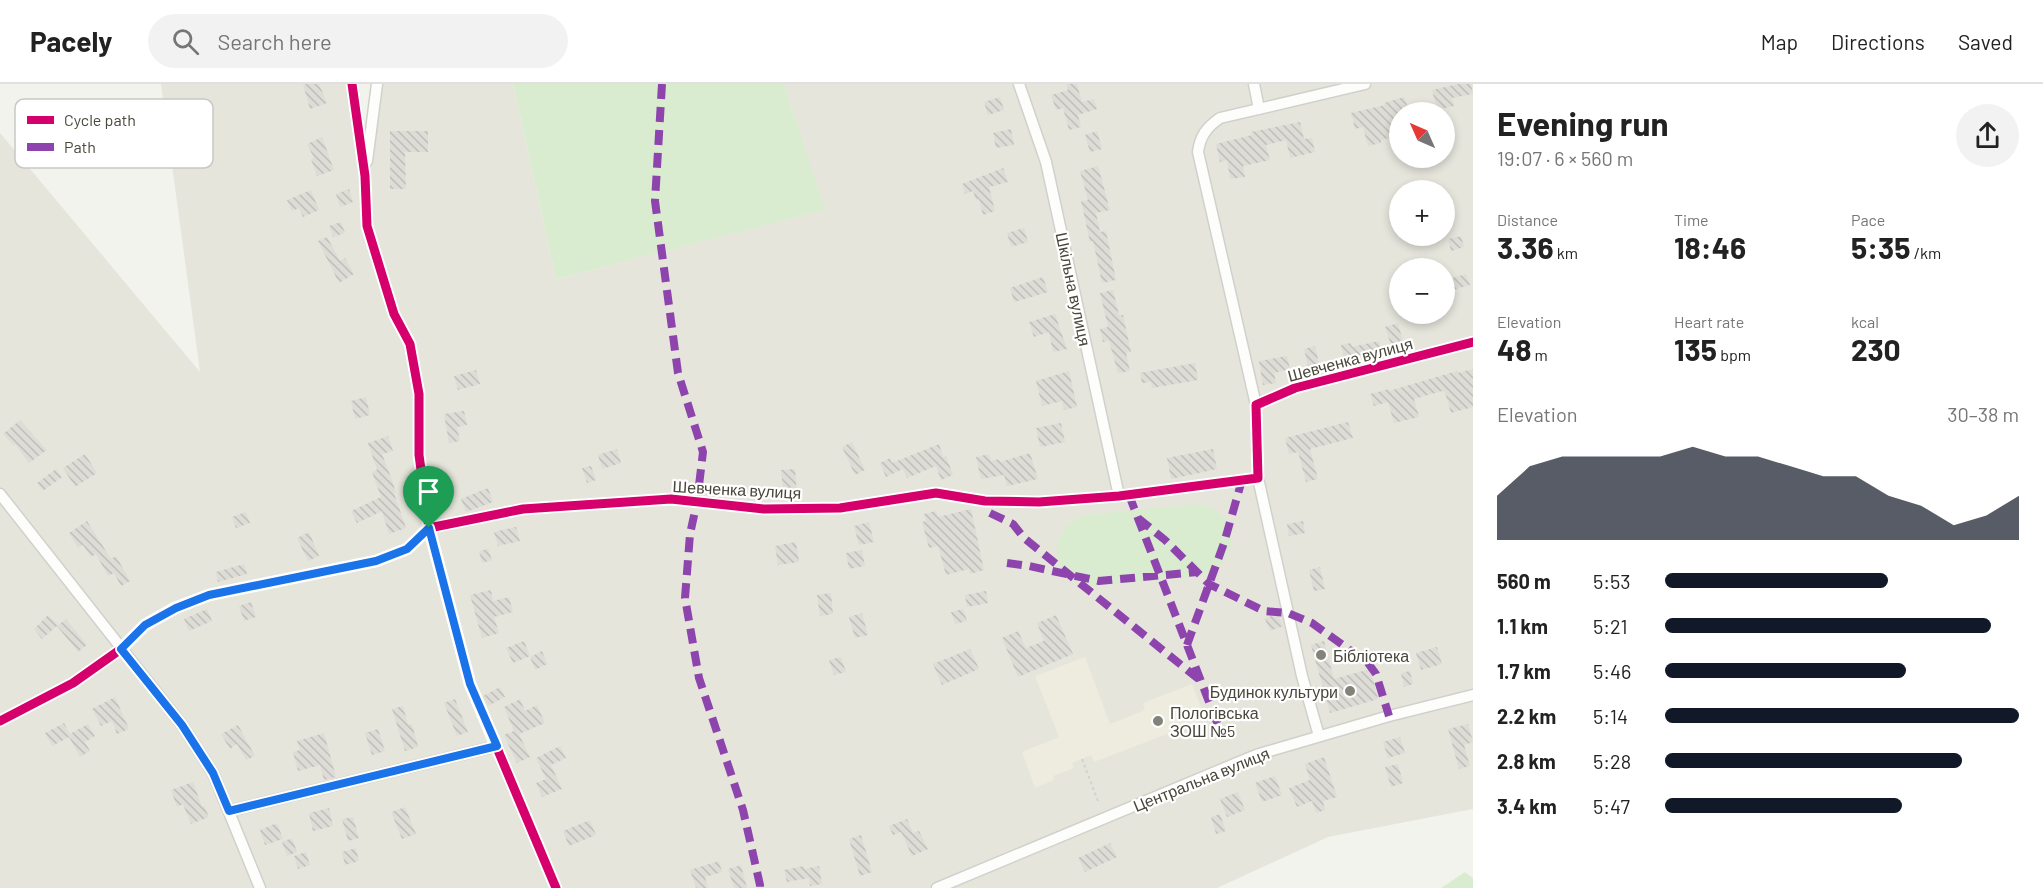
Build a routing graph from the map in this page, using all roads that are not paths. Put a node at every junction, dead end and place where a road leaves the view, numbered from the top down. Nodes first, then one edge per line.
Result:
1 (352, 84) edge
2 (377, 84) edge
3 (1019, 84) edge
4 (1254, 84) edge
5 (1365, 84) edge
6 (1259, 109) junction
7 (365, 176) junction
8 (1473, 342) edge
9 (1256, 405) junction
10 (1258, 478) junction
11 (0, 494) edge
12 (1119, 496) junction
13 (429, 528) junction
14 (121, 649) junction
15 (1473, 695) edge
16 (0, 721) edge
17 (1319, 736) junction
18 (497, 746) junction
19 (229, 811) junction
20 (260, 888) edge
21 (556, 888) edge
22 (937, 888) edge

1 - 7 street
2 - 7 street
3 - 12 street, Шкільна вулиця
4 - 6 street
5 - 6 street
6 - 9 street
7 - 13 street
8 - 9 street, Шевченка вулиця
9 - 10 street
10 - 12 street, Шевченка вулиця
10 - 17 street
11 - 14 street
12 - 13 street, Шевченка вулиця
13 - 14 street
13 - 18 street
14 - 16 street
14 - 19 street
15 - 17 street, Центральна вулиця
17 - 22 street, Центральна вулиця
18 - 19 street
18 - 21 street
19 - 20 street

